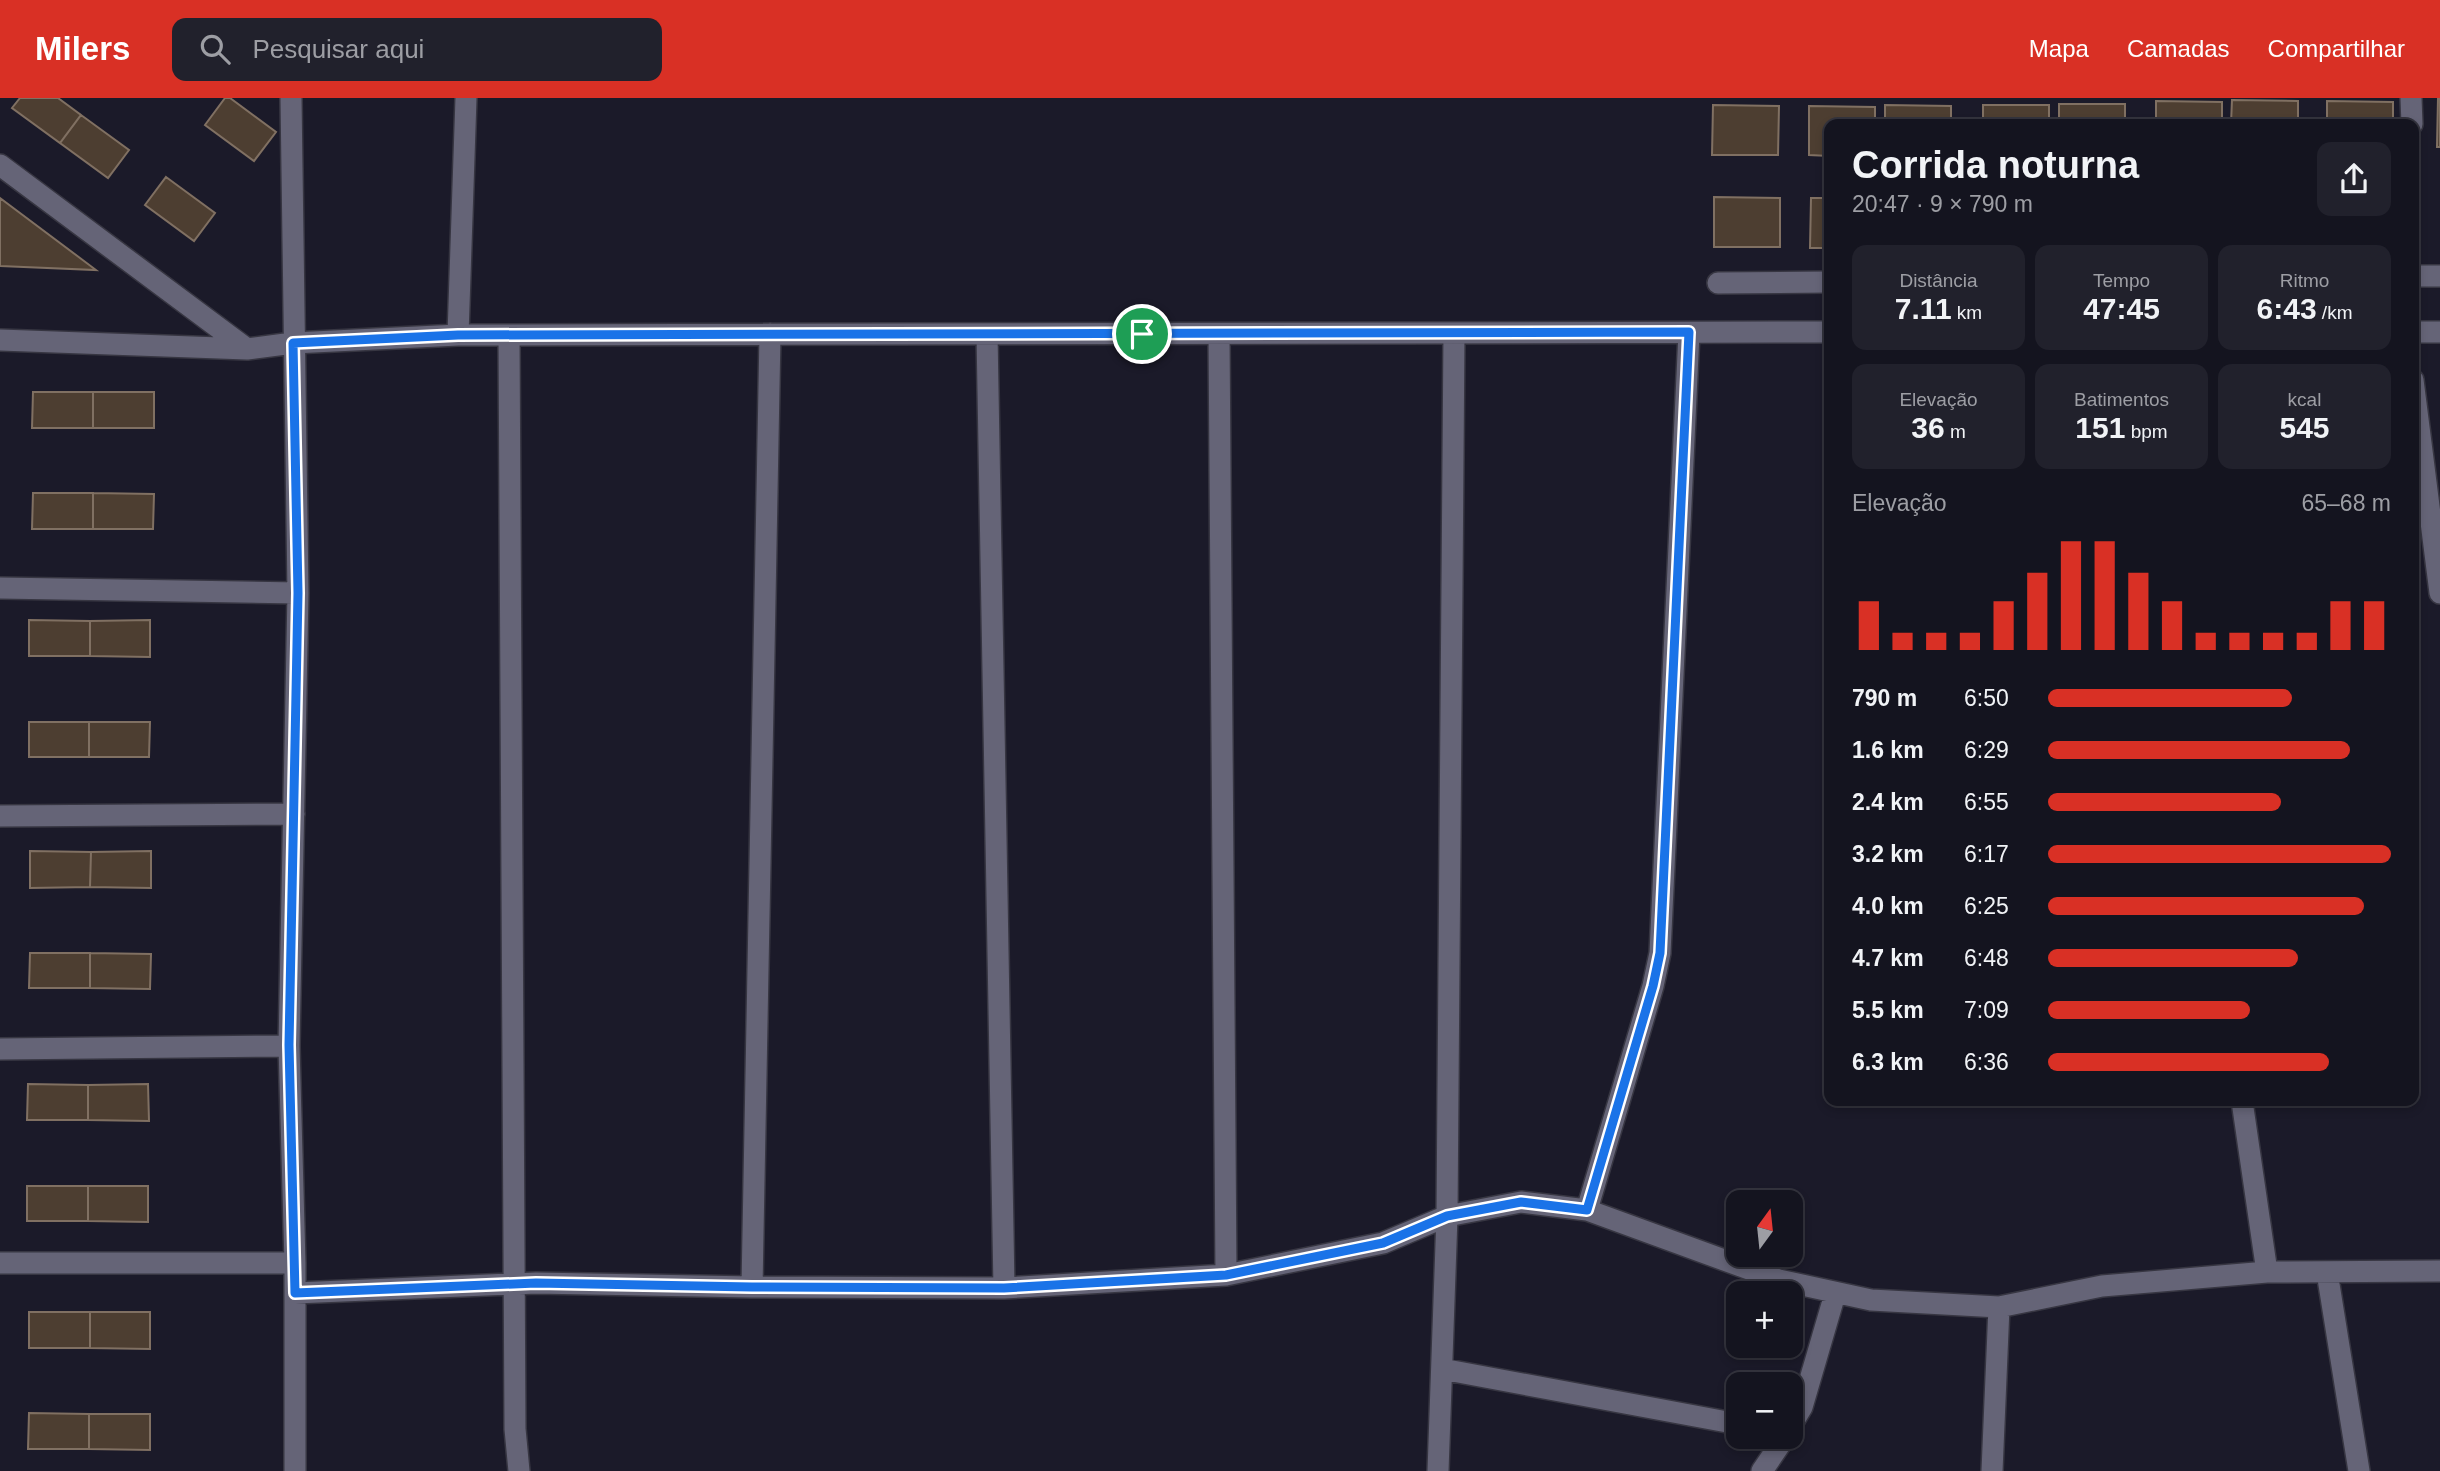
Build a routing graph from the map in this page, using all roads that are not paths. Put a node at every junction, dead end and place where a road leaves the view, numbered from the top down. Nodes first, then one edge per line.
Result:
1 (291, 98) edge
2 (466, 98) edge
3 (2411, 98) edge
4 (2412, 119) edge
5 (0, 165) edge
6 (2419, 276) edge
7 (2440, 276) edge
8 (1824, 282) edge
9 (1718, 283) dead end
10 (1689, 332) junction
11 (1824, 332) edge
12 (2419, 332) edge
13 (2440, 332) edge
14 (1454, 333) junction
15 (770, 334) junction
16 (987, 334) junction
17 (1219, 334) junction
18 (458, 335) junction
19 (509, 335) junction
20 (0, 340) edge
21 (293, 343) junction
22 (247, 349) junction
23 (2419, 427) edge
24 (0, 588) edge
25 (298, 593) junction
26 (2440, 593) edge
27 (294, 814) junction
28 (0, 816) edge
29 (289, 1045) junction
30 (0, 1049) edge
31 (2243, 1106) edge
32 (1587, 1210) junction
33 (1447, 1216) junction
34 (0, 1263) edge
35 (295, 1263) junction
36 (2440, 1271) edge
37 (2267, 1272) junction
38 (2327, 1272) junction
39 (1226, 1275) junction
40 (514, 1283) junction
41 (752, 1287) junction
42 (1004, 1288) junction
43 (295, 1293) junction
44 (1835, 1294) junction
45 (1999, 1307) junction
46 (1442, 1369) junction
47 (1803, 1403) edge
48 (1726, 1422) edge
49 (1777, 1449) edge
50 (295, 1471) edge
51 (519, 1471) edge
52 (1438, 1471) edge
53 (1762, 1471) edge
54 (1992, 1471) edge
55 (2359, 1471) edge

1 - 21 street
2 - 18 street
3 - 4 street
5 - 22 street
6 - 7 street
8 - 9 street
10 - 11 street
10 - 14 street
10 - 32 street
12 - 13 street
14 - 17 street
14 - 33 street
15 - 16 street
15 - 19 street
15 - 41 street
16 - 17 street
16 - 42 street
17 - 39 street
18 - 19 street
18 - 21 street
19 - 40 street
20 - 22 street
21 - 22 street
21 - 25 street
23 - 26 street
24 - 25 street
25 - 27 street
27 - 28 street
27 - 29 street
29 - 30 street
29 - 35 street
31 - 37 street
32 - 33 street
32 - 44 street
33 - 39 street
33 - 46 street
34 - 35 street
35 - 43 street
36 - 38 street
37 - 38 street
37 - 45 street
38 - 55 street
39 - 42 street
40 - 41 street
40 - 43 street
40 - 51 street
41 - 42 street
43 - 50 street
44 - 45 street
44 - 47 street
45 - 54 street
46 - 48 street
46 - 52 street
49 - 53 street

